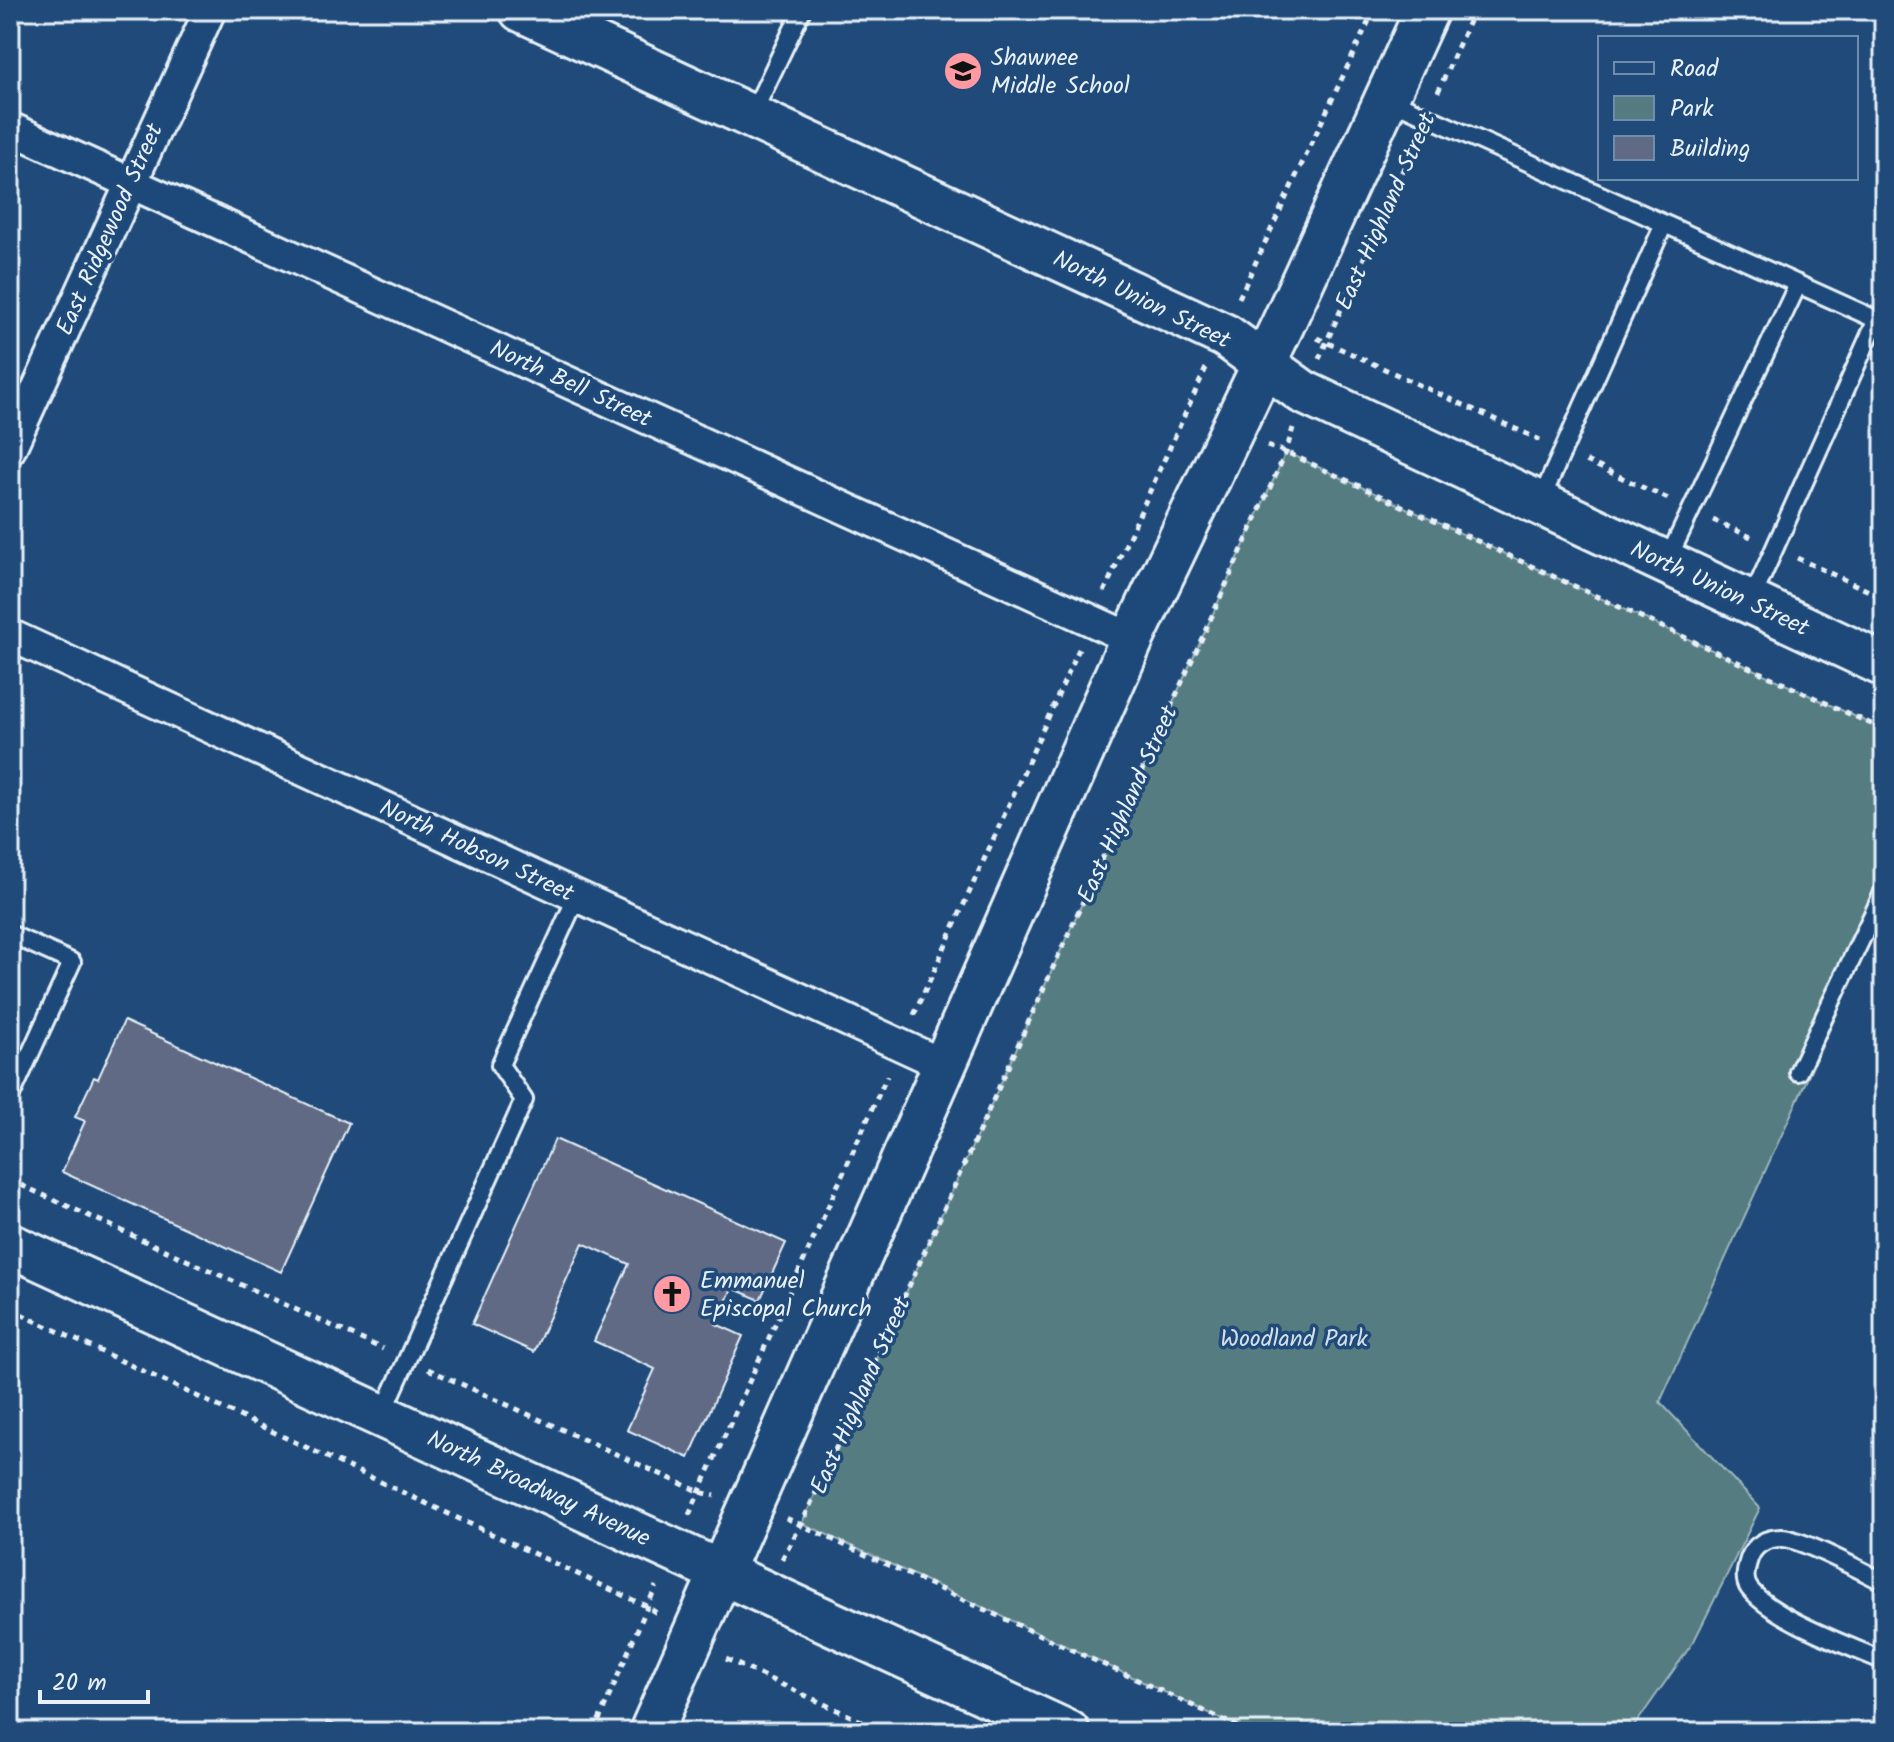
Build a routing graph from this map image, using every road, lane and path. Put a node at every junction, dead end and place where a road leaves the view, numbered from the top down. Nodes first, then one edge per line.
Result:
1 (210, 10) edge
2 (521, 10) edge
3 (802, 10) edge
4 (1374, 10) edge
5 (1427, 10) edge
6 (1474, 10) edge
7 (1387, 99) junction
8 (751, 117) junction
9 (1427, 117) junction
10 (10, 128) edge
11 (130, 181) junction
12 (1664, 224) junction
13 (1798, 284) junction
14 (1880, 321) edge
15 (1226, 336) junction
16 (1263, 364) junction
17 (1303, 392) junction
18 (1185, 413) junction
19 (1230, 434) junction
20 (10, 449) edge
21 (1286, 452) junction
22 (1539, 503) junction
23 (1666, 562) junction
24 (1750, 602) junction
25 (1092, 620) junction
26 (10, 635) edge
27 (1132, 639) junction
28 (1884, 665) edge
29 (1884, 730) edge
30 (1884, 891) edge
31 (577, 896) junction
32 (10, 934) edge
33 (901, 1045) junction
34 (944, 1065) junction
35 (1798, 1072) dead end
36 (10, 1098) edge
37 (10, 1180) edge
38 (10, 1245) edge
39 (10, 1309) edge
40 (407, 1360) junction
41 (381, 1416) junction
42 (700, 1492) junction
43 (751, 1505) junction
44 (802, 1523) junction
45 (673, 1550) junction
46 (721, 1572) junction
47 (1884, 1582) edge
48 (764, 1592) junction
49 (646, 1606) junction
50 (692, 1639) junction
51 (1884, 1661) edge
52 (594, 1732) edge
53 (651, 1732) edge
54 (885, 1732) edge
55 (1068, 1732) edge
56 (1250, 1732) edge

1 - 11 street, East Ridgewood Street
2 - 8 street, North Union Street
3 - 8 lane
4 - 15 path
5 - 7 street, East Highland Street
6 - 9 path, East Highland Street
7 - 9 lane
7 - 16 street, East Highland Street
8 - 15 street, North Union Street
9 - 12 lane
9 - 17 path, East Highland Street
10 - 11 street, North Bell Street
11 - 20 street, East Ridgewood Street
11 - 25 street, North Bell Street
12 - 13 lane
12 - 22 lane
13 - 14 lane
13 - 23 lane
14 - 24 lane
15 - 16 street, North Union Street
15 - 18 path
16 - 17 street, North Union Street
16 - 19 street, East Highland Street
17 - 21 path, East Highland Street
17 - 22 street, North Union Street
18 - 19 path
18 - 25 path
19 - 21 path
19 - 27 street, East Highland Street
21 - 29 path
21 - 44 path, East Highland Street
22 - 23 street, North Union Street
23 - 24 street, North Union Street
24 - 28 street, North Union Street
25 - 27 street, North Bell Street
25 - 33 path
26 - 31 street, North Hobson Street
27 - 34 street, East Highland Street
30 - 35 lane
31 - 33 street, North Hobson Street
31 - 40 lane
32 - 36 lane
33 - 34 street, North Hobson Street
33 - 42 path
34 - 43 street, East Highland Street
37 - 40 path
38 - 41 street, North Broadway Avenue
39 - 49 path
40 - 41 lane
40 - 42 path
41 - 45 street, North Broadway Avenue
42 - 43 path
42 - 45 path
43 - 44 path
43 - 46 street, East Highland Street
44 - 48 path, East Highland Street
44 - 56 path
45 - 46 street, North Broadway Avenue
45 - 49 path
46 - 48 street, North Broadway Avenue
46 - 50 street, East Highland Street
47 - 51 lane
48 - 55 street, North Broadway Avenue
49 - 50 path
49 - 52 path
50 - 53 street, East Highland Street
50 - 54 path

